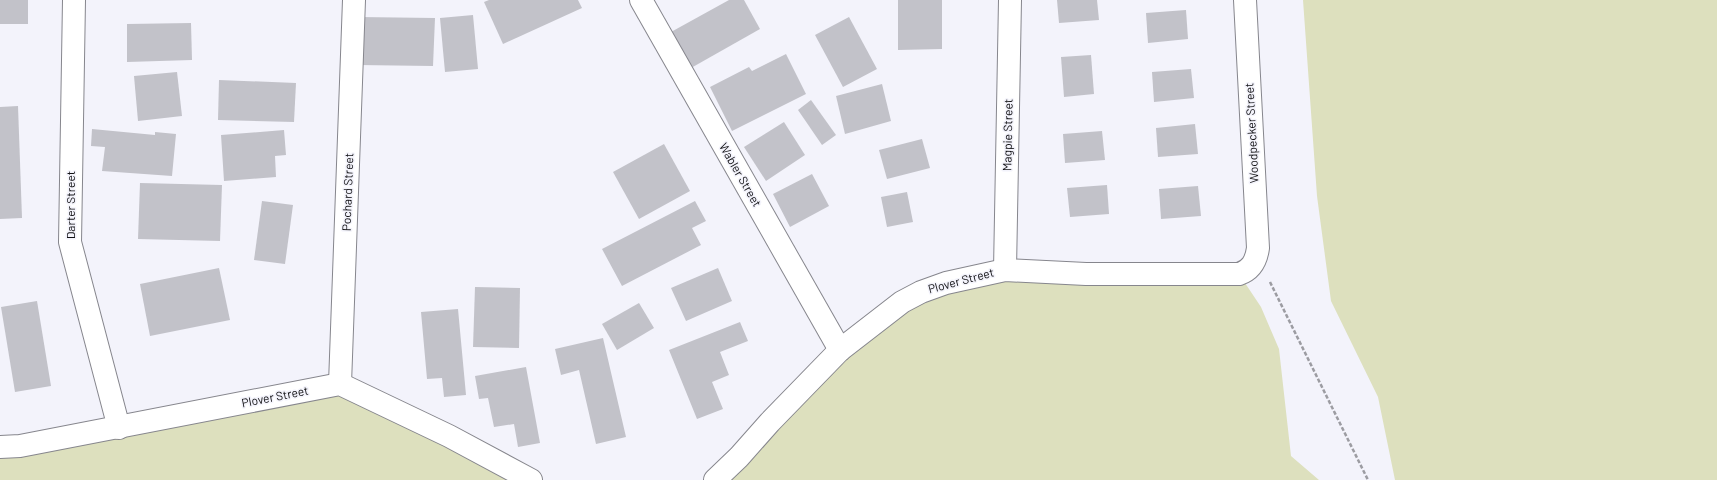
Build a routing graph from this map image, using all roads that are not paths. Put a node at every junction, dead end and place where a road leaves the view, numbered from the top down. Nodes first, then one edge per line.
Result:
1 (74, 0) edge
2 (354, 0) edge
3 (641, 0) edge
4 (1010, 0) edge
5 (1245, 0) edge
6 (1255, 261) joint
7 (1005, 270) junction
8 (840, 350) junction
9 (340, 384) junction
10 (119, 428) junction
11 (0, 446) edge
12 (531, 480) edge
13 (715, 480) edge

1 - 10 street, Darter Street
2 - 9 street, Pochard Street
3 - 8 street, Wabler Street
4 - 7 street, Magpie Street
5 - 6 street, Woodpecker Street
6 - 7 street, Plover Street
7 - 8 street, Plover Street
8 - 13 street, Plover Street
9 - 10 street, Plover Street
9 - 12 street
10 - 11 street, Plover Street

